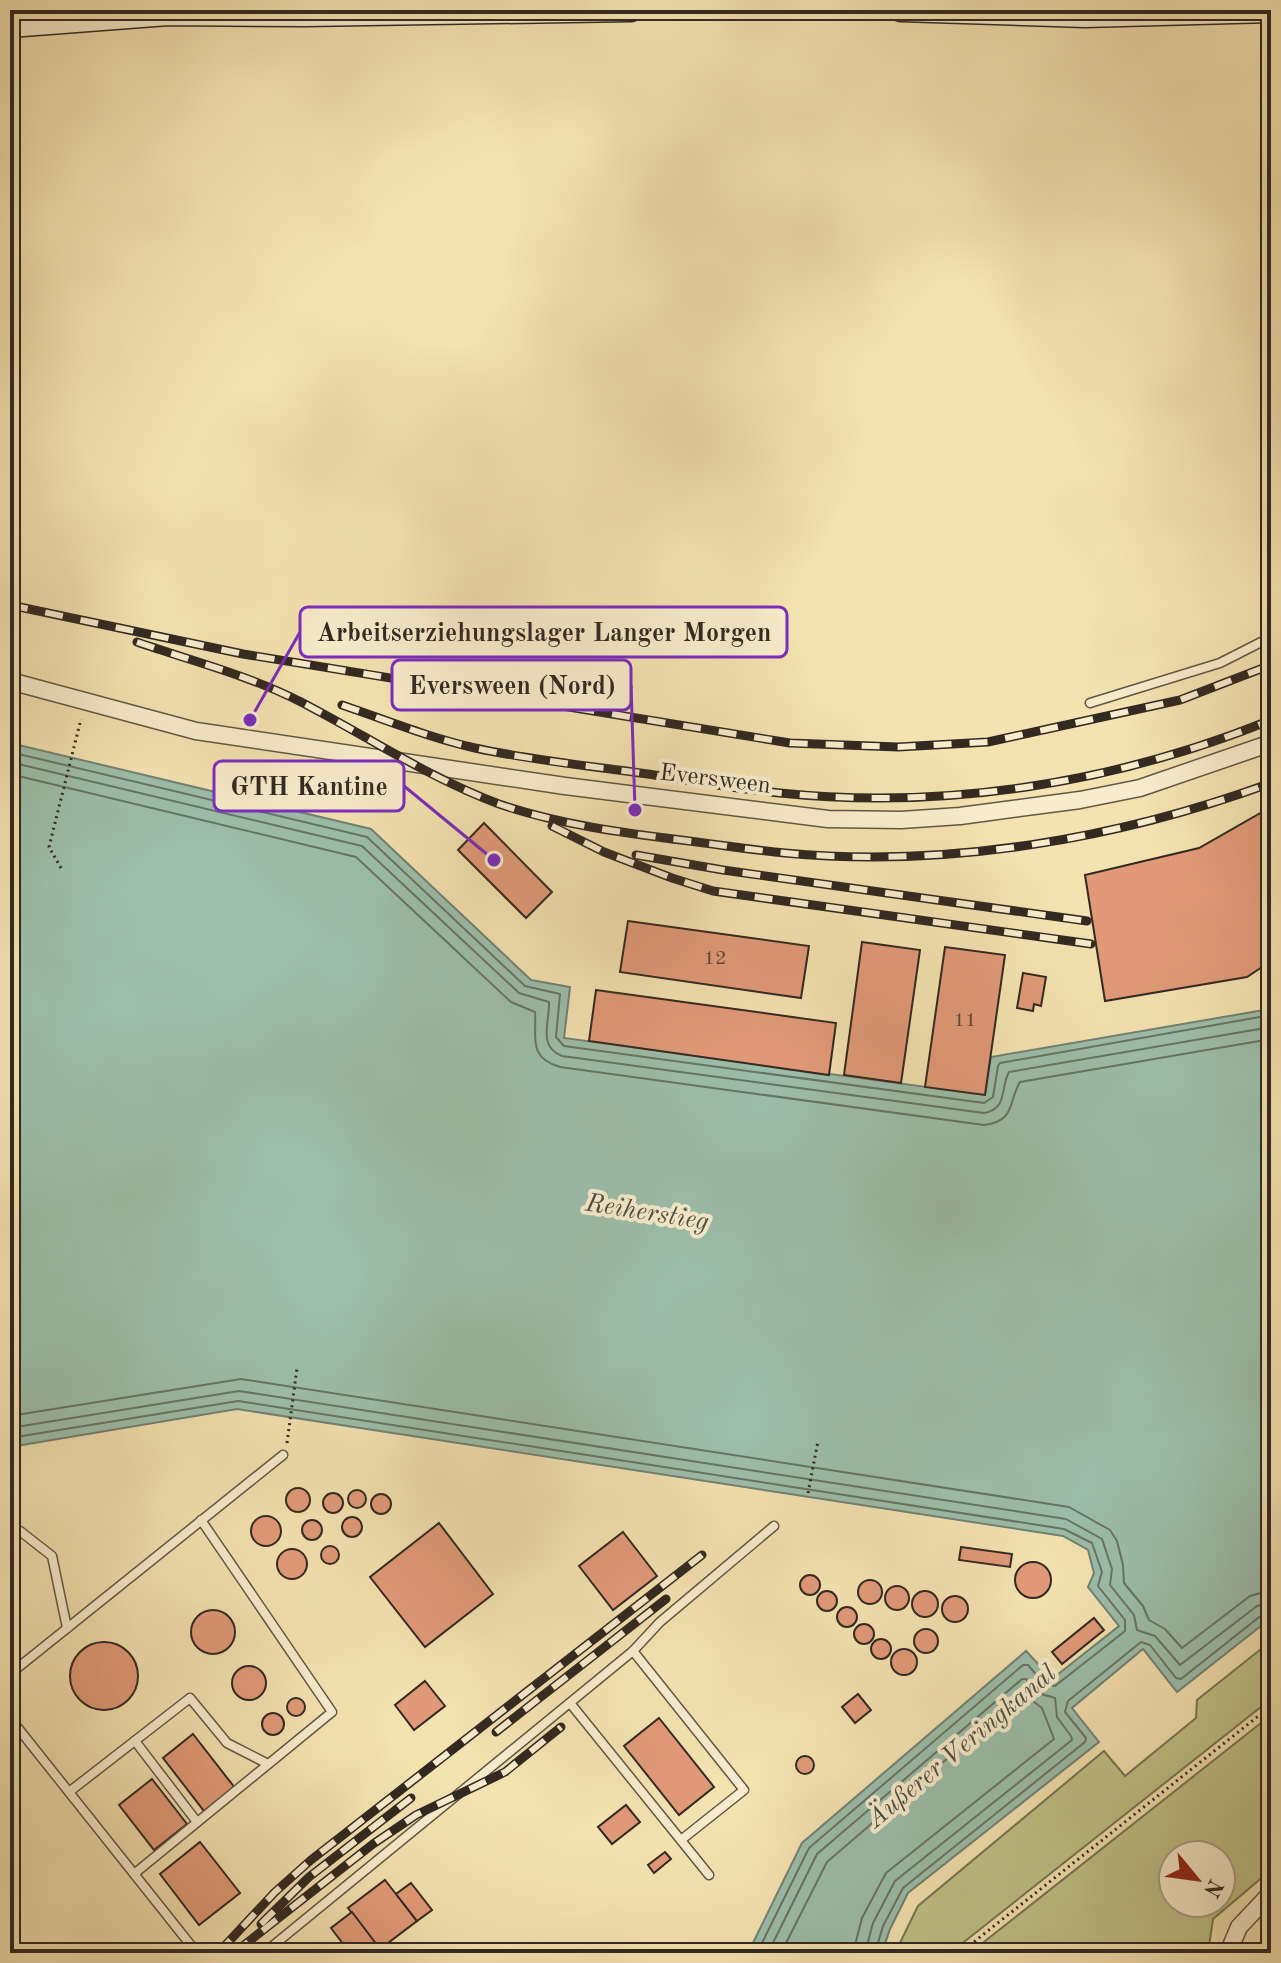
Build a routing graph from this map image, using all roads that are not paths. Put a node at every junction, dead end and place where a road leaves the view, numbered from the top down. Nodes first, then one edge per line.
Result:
1 (631, 10) edge
2 (901, 10) edge
3 (1271, 11) edge
4 (168, 12) edge
5 (1154, 12) edge
6 (1193, 12) edge
7 (124, 13) edge
8 (10, 26) edge
9 (1271, 637) edge
10 (10, 681) edge
11 (1090, 703) dead end
12 (1271, 743) edge
13 (283, 1455) dead end
14 (201, 1520) junction
15 (774, 1526) dead end
16 (10, 1533) edge
17 (67, 1628) junction
18 (633, 1651) junction
19 (10, 1674) edge
20 (570, 1703) junction
21 (10, 1718) edge
22 (135, 1741) junction
23 (268, 1764) junction
24 (69, 1792) junction
25 (197, 1822) junction
26 (681, 1840) junction
27 (134, 1874) junction
28 (709, 1875) dead end
29 (1271, 1893) edge
30 (197, 1953) edge
31 (264, 1953) edge
32 (1228, 1953) edge

1 - 4 main road
2 - 5 main road
3 - 6 main road
4 - 7 main road
5 - 6 main road
7 - 8 main road
9 - 11 lane
10 - 12 street, Eversween
13 - 14 lane
14 - 17 lane
14 - 23 lane
15 - 18 lane
16 - 17 lane
17 - 19 lane
18 - 20 lane
18 - 26 lane
20 - 26 lane
20 - 31 lane
21 - 24 lane
22 - 23 lane
22 - 24 lane
22 - 25 lane
23 - 25 lane
24 - 27 lane
25 - 27 lane
26 - 28 lane
27 - 30 lane
29 - 32 street

